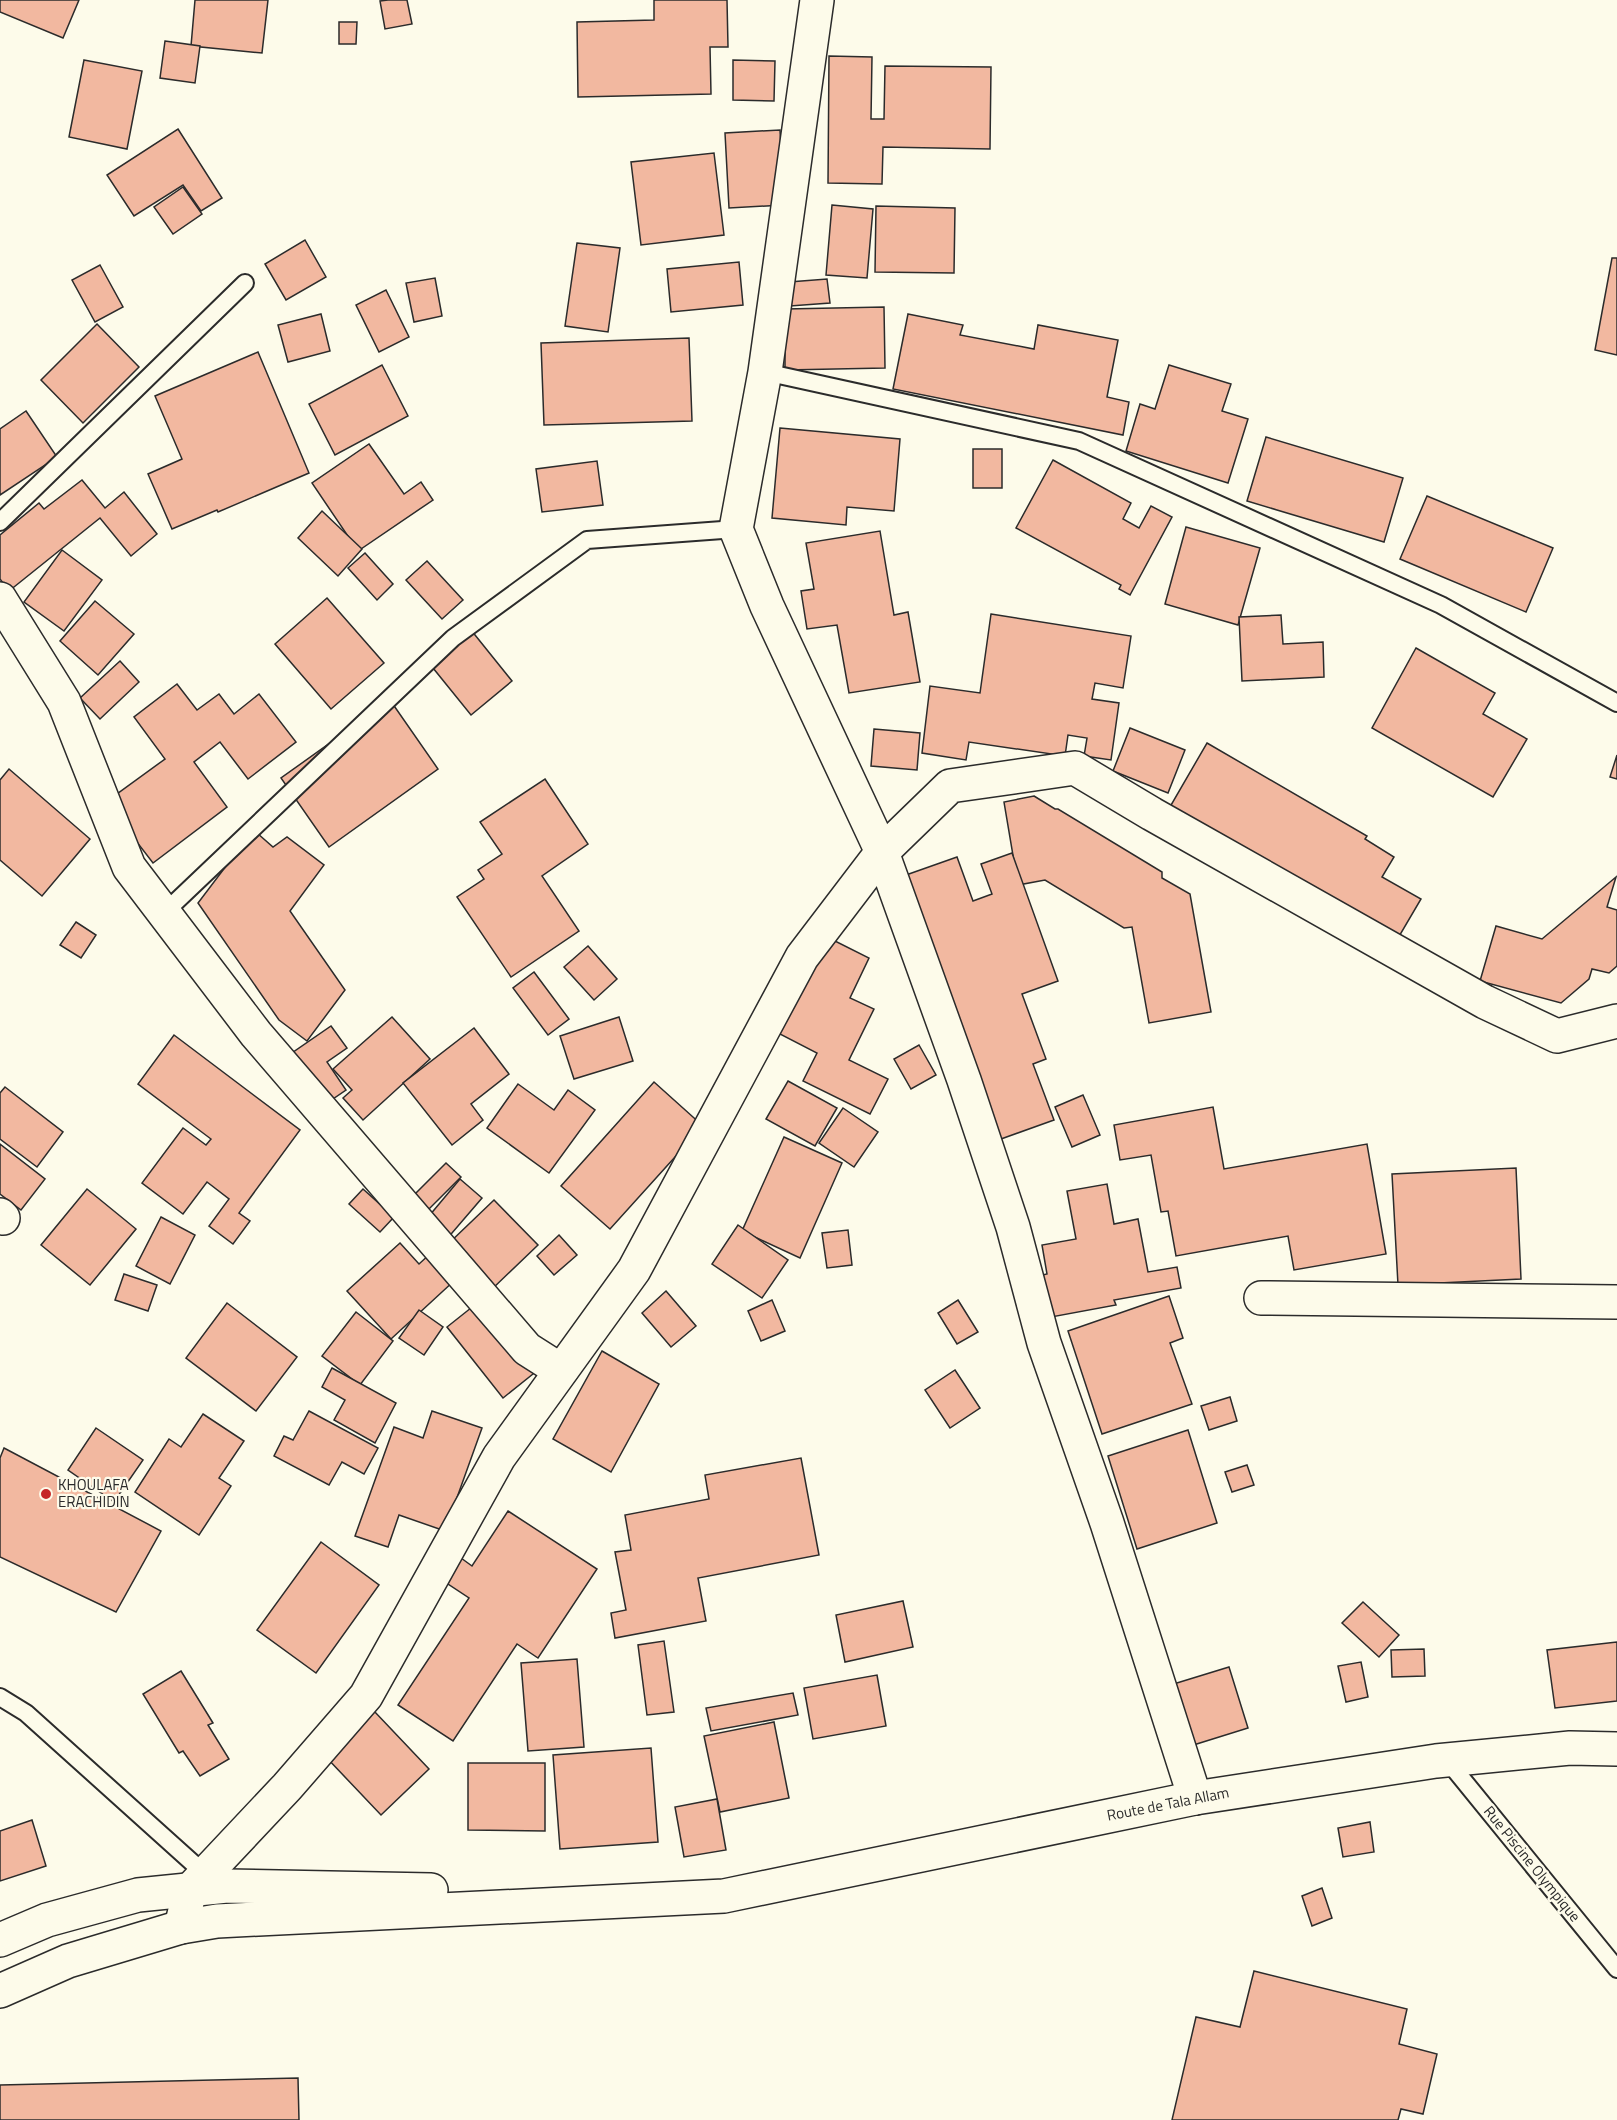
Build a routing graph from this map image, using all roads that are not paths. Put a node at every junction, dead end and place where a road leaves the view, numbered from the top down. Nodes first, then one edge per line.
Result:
1 (817, 0) edge
2 (244, 283) dead end
3 (765, 372) junction
4 (0, 522) edge
5 (736, 529) junction
6 (0, 599) edge
7 (1617, 702) edge
8 (882, 852) junction
9 (164, 913) junction
10 (1617, 1021) edge
11 (1261, 1298) dead end
12 (1617, 1302) edge
13 (562, 1369) junction
14 (0, 1697) edge
15 (1617, 1749) edge
16 (1446, 1760) junction
17 (1195, 1798) junction
18 (197, 1882) junction
19 (724, 1896) junction
20 (181, 1927) junction
21 (0, 1940) edge
22 (1617, 1968) edge
23 (0, 1991) edge

1 - 3 street
2 - 4 lane
3 - 5 street
3 - 7 lane
5 - 8 street
5 - 9 lane
6 - 9 street
8 - 10 street
8 - 13 street
8 - 17 street
9 - 13 street
11 - 12 street
13 - 18 street
14 - 18 lane
15 - 16 street, Route de Tala Allam
16 - 17 street, Route de Tala Allam
16 - 22 lane, Rue Piscine Olympique
17 - 19 street, Route de Tala Allam
18 - 19 street
18 - 20 street
18 - 21 street
19 - 20 street
20 - 23 street

